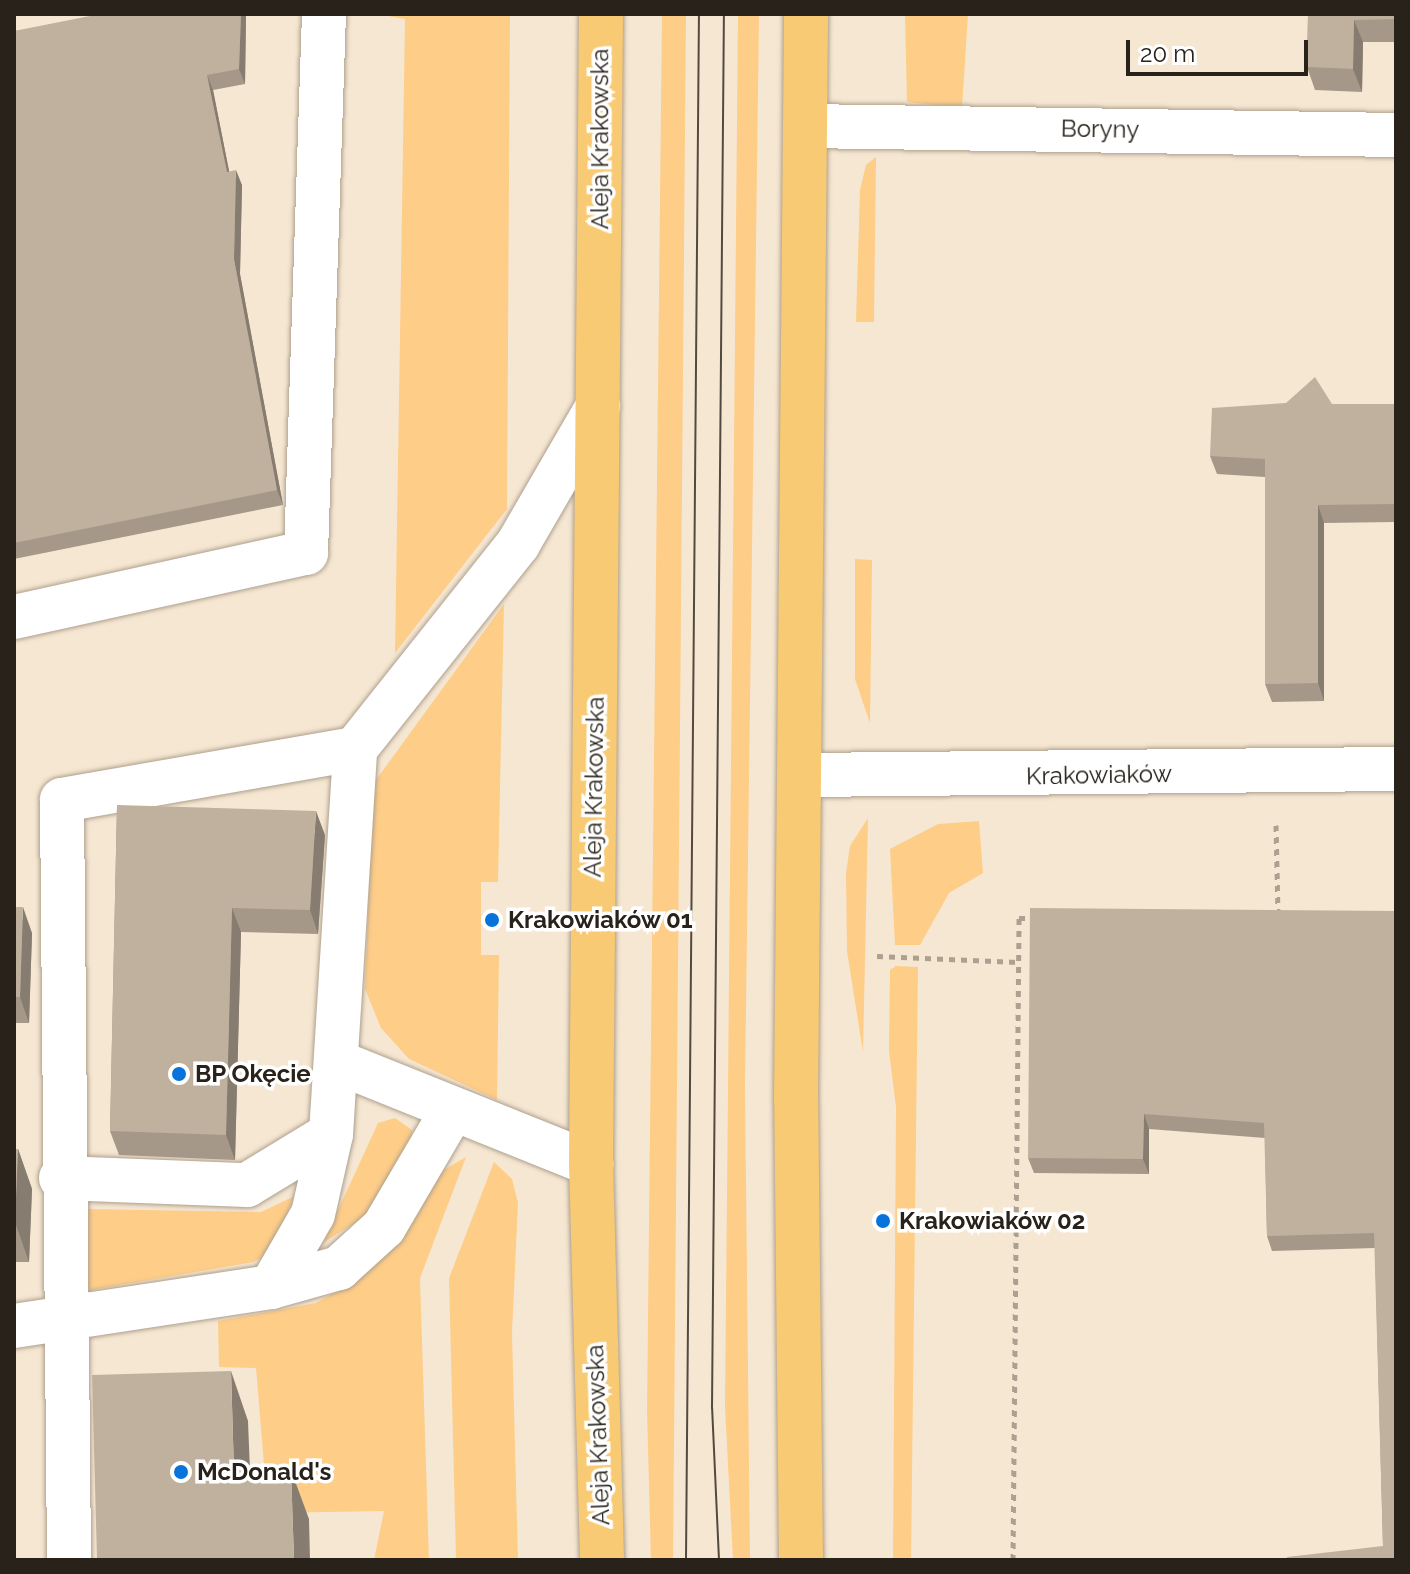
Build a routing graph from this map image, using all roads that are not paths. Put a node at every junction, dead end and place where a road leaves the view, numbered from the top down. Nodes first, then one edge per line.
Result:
1 (324, 14) edge
2 (601, 14) edge
3 (806, 14) edge
4 (805, 126) junction
5 (1396, 135) edge
6 (598, 406) junction
7 (14, 617) edge
8 (355, 749) junction
9 (1396, 769) edge
10 (802, 775) junction
11 (340, 1063) junction
12 (452, 1111) junction
13 (331, 1134) junction
14 (591, 1164) junction
15 (61, 1178) junction
16 (271, 1287) junction
17 (66, 1320) junction
18 (14, 1326) edge
19 (69, 1560) edge
20 (602, 1560) edge
21 (801, 1560) edge

1 - 7 street
2 - 6 main road, Aleja Krakowska
3 - 4 main road
4 - 5 street, Boryny
4 - 10 main road
6 - 8 street
6 - 14 main road, Aleja Krakowska
8 - 11 street
8 - 15 street
9 - 10 street, Krakowiaków
10 - 21 main road
11 - 12 street
11 - 13 street
12 - 14 street
12 - 16 street
13 - 15 street
13 - 16 street
14 - 20 main road, Aleja Krakowska
15 - 17 street
16 - 17 street
17 - 18 street
17 - 19 street

